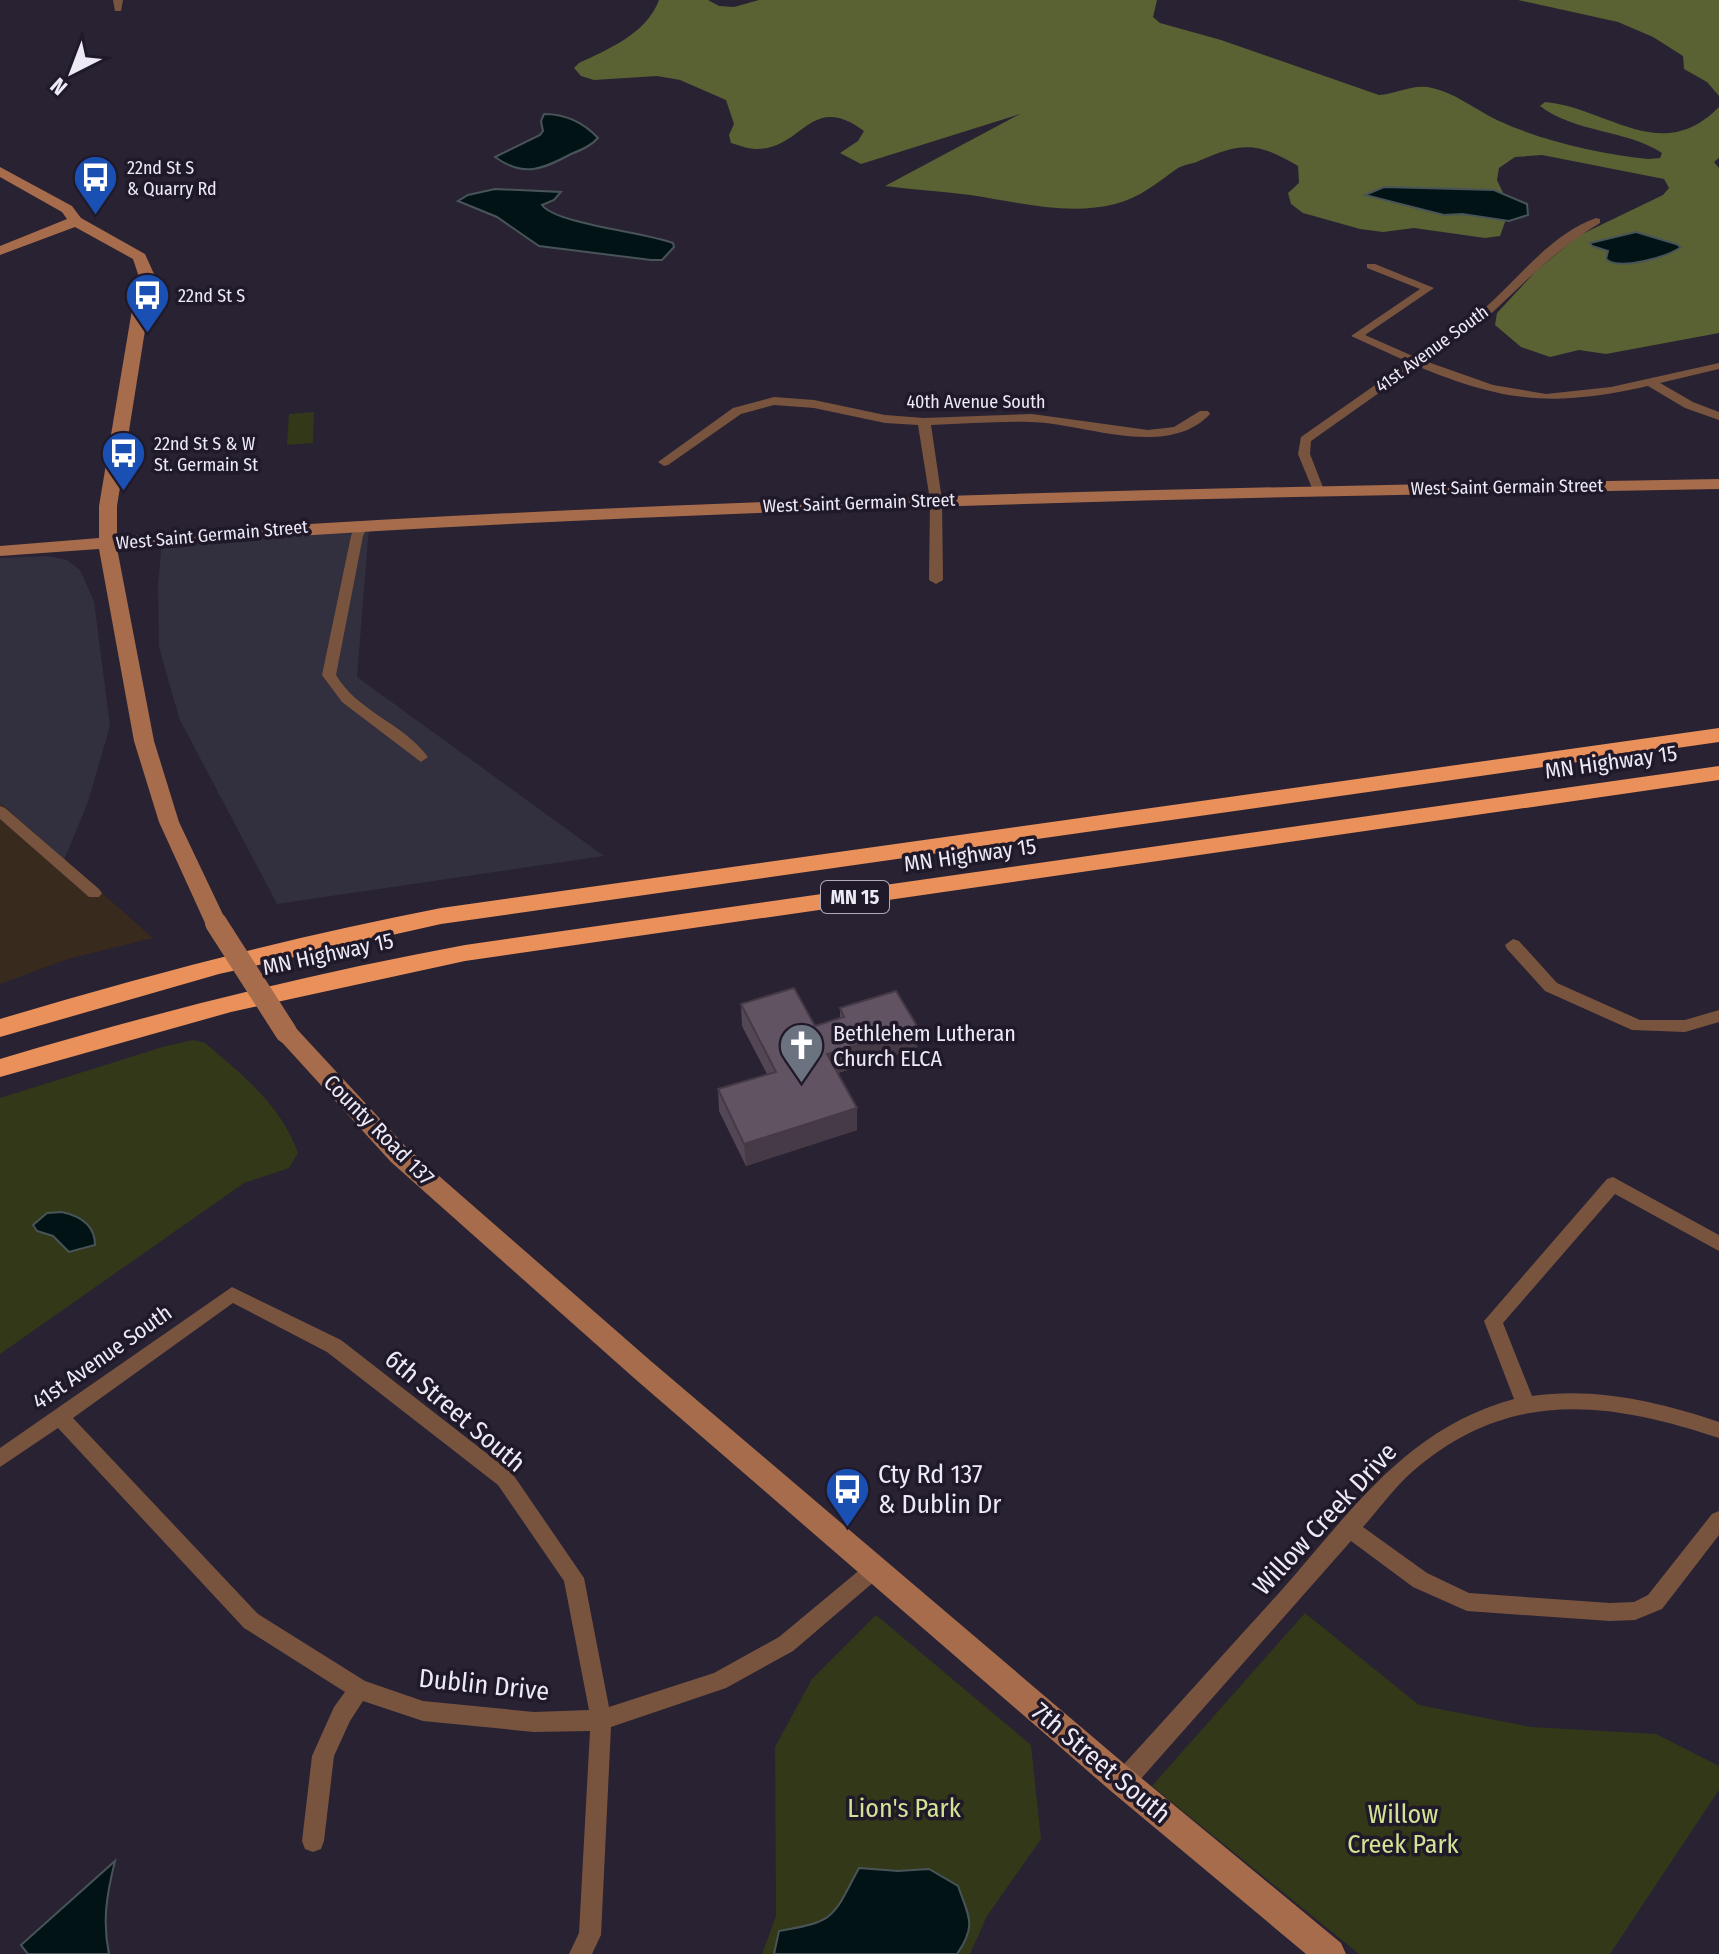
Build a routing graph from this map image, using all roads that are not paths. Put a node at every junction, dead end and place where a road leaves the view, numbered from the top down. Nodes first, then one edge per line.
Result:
1 (0, 171) edge
2 (76, 221) junction
3 (1596, 221) dead end
4 (0, 251) edge
5 (1371, 266) dead end
6 (1417, 361) junction
7 (1719, 366) edge
8 (1648, 381) junction
9 (1204, 414) dead end
10 (1719, 416) edge
11 (924, 422) junction
12 (664, 462) dead end
13 (1719, 484) edge
14 (1318, 490) junction
15 (936, 500) junction
16 (362, 525) junction
17 (108, 544) junction
18 (0, 551) edge
19 (936, 580) dead end
20 (1719, 735) edge
21 (421, 757) dead end
22 (1719, 773) edge
23 (0, 811) edge
24 (94, 893) dead end
25 (1513, 945) dead end
26 (1719, 1016) edge
27 (0, 1028) edge
28 (0, 1068) edge
29 (1719, 1244) edge
30 (232, 1294) joint
31 (1526, 1404) junction
32 (59, 1416) junction
33 (1719, 1430) edge
34 (0, 1459) edge
35 (1719, 1520) edge
36 (1349, 1528) junction
37 (875, 1569) junction
38 (359, 1689) junction
39 (601, 1720) junction
40 (1123, 1782) junction
41 (313, 1841) dead end
42 (580, 1954) edge
43 (1330, 1954) edge

1 - 2 street, County Road 137
2 - 4 street
2 - 17 street, County Road 137
3 - 6 street, 41st Avenue South
5 - 6 street
6 - 8 street
6 - 14 street, 41st Avenue South
7 - 8 street
8 - 10 street
9 - 11 street, 40th Avenue South
11 - 12 street, 40th Avenue South
11 - 15 street
13 - 14 street, West Saint Germain Street
14 - 15 street, West Saint Germain Street
15 - 16 street, West Saint Germain Street
15 - 19 street
16 - 17 street, West Saint Germain Street
16 - 21 street
17 - 18 street, West Saint Germain Street
17 - 37 street, County Road 137, bridge
20 - 27 highway, MN Highway 15 / MN 15
22 - 28 highway, MN Highway 15 / MN 15
23 - 24 street
25 - 26 street
29 - 31 street
30 - 32 street, 41st Avenue South
30 - 39 street, 6th Street South
31 - 33 street, Willow Creek Drive
31 - 36 street, Willow Creek Drive
32 - 34 street, 41st Avenue South
32 - 38 street, Dublin Drive
35 - 36 street
36 - 40 street, Willow Creek Drive
37 - 39 street, Dublin Drive
37 - 40 street, 7th Street South
38 - 39 street, Dublin Drive
38 - 41 street
39 - 42 street, 6th Street South
40 - 43 street, 7th Street South

